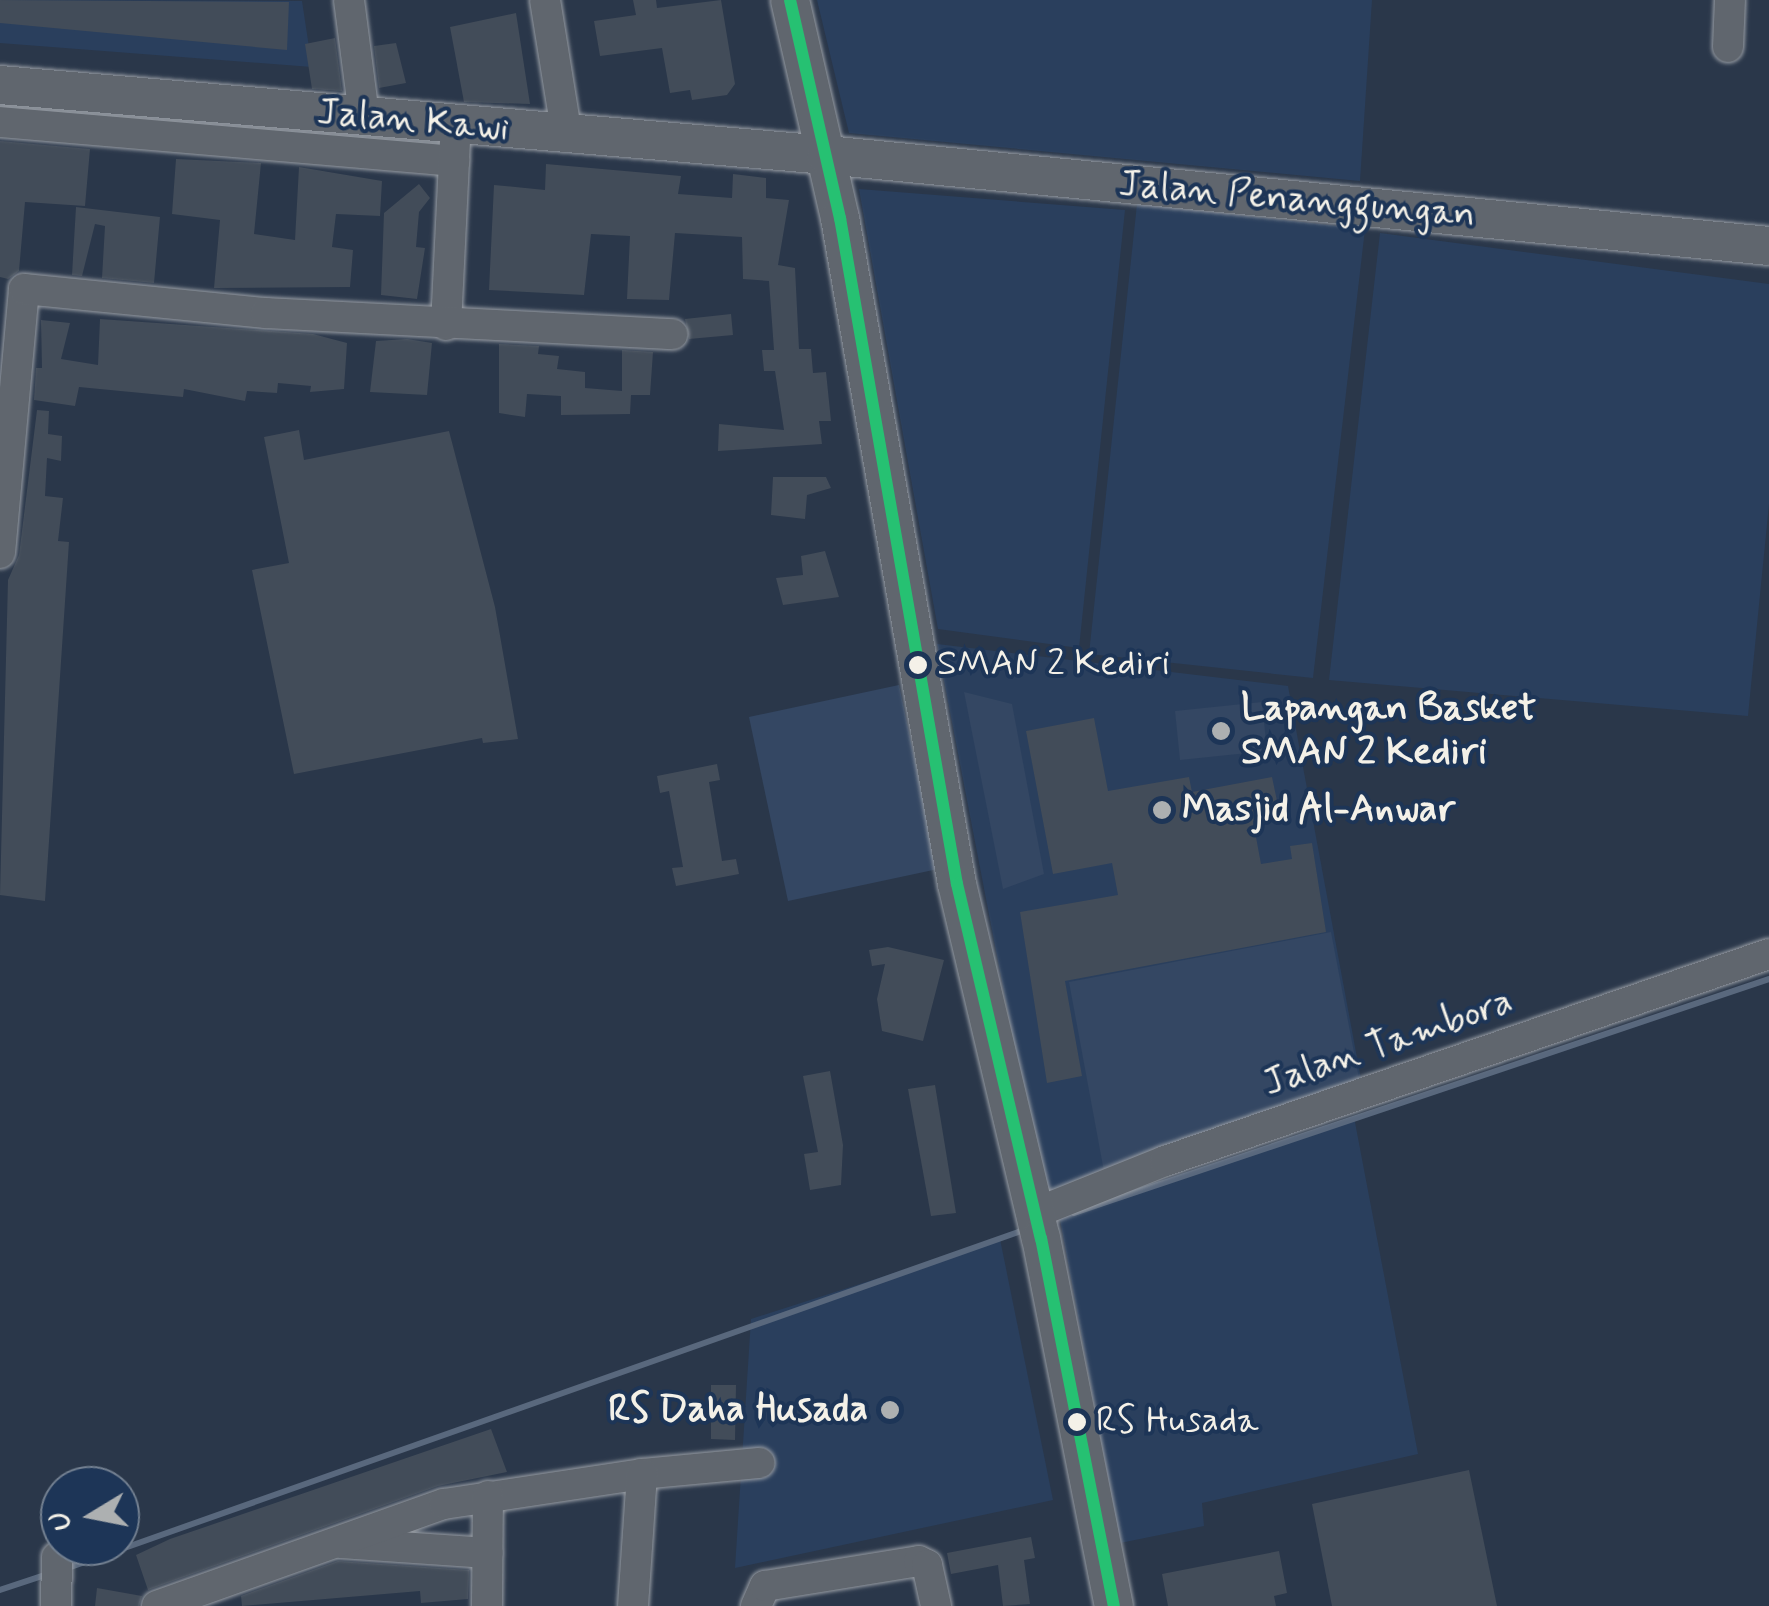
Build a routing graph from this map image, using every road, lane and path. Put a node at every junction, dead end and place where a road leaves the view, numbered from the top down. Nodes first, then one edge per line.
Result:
1 (349, 0) edge
2 (545, 0) edge
3 (790, 0) edge
4 (1730, 0) edge
5 (1728, 47) dead end
6 (0, 85) edge
7 (364, 116) junction
8 (0, 122) edge
9 (568, 136) junction
10 (455, 143) junction
11 (826, 155) junction
12 (1769, 246) edge
13 (12, 287) edge
14 (446, 325) junction
15 (672, 334) dead end
16 (6, 393) edge
17 (0, 553) edge
18 (1769, 954) edge
19 (1037, 1224) junction
20 (759, 1463) dead end
21 (642, 1474) junction
22 (488, 1496) junction
23 (330, 1542) junction
24 (488, 1554) junction
25 (831, 1591) edge
26 (756, 1601) edge
27 (157, 1606) edge
28 (488, 1606) edge
29 (633, 1606) edge
30 (936, 1606) edge
31 (1114, 1606) edge

1 - 7 street
2 - 9 street
3 - 11 main road
4 - 5 street
6 - 7 main road, Jalan Kawi
7 - 10 main road, Jalan Kawi
8 - 10 street
9 - 10 main road, Jalan Kawi
9 - 11 main road, Jalan Kawi
10 - 14 street
11 - 12 main road, Jalan Penanggungan
11 - 19 main road
13 - 14 street
13 - 16 street
14 - 15 street
16 - 17 street
18 - 19 street, Jalan Tambora
19 - 31 main road
20 - 21 street
21 - 22 street
21 - 29 street
22 - 23 street
22 - 24 street
23 - 24 street
23 - 27 street
24 - 28 street
25 - 26 street
25 - 30 street

